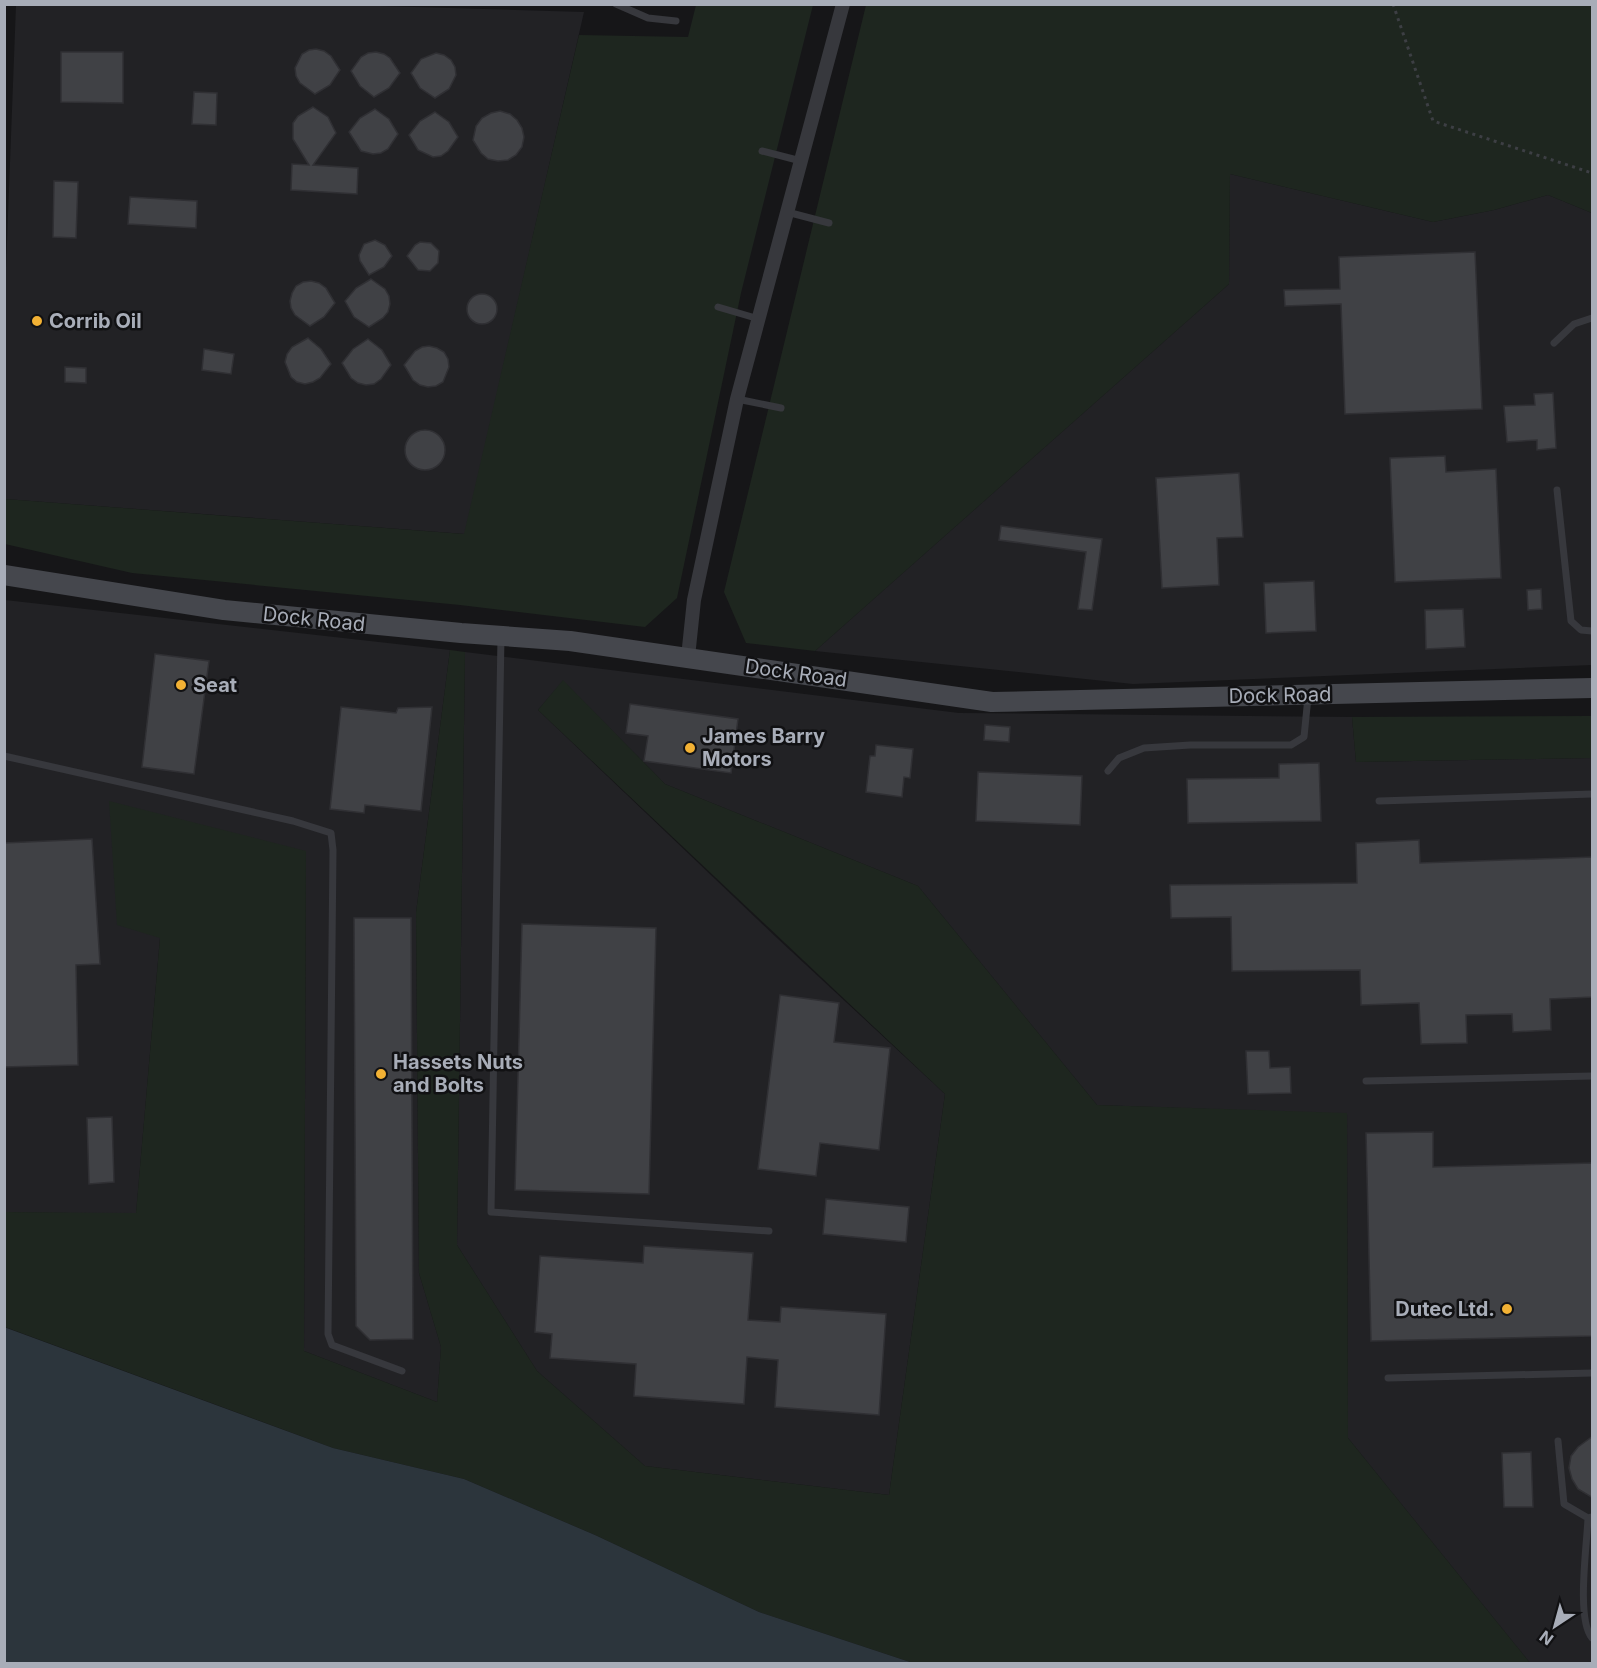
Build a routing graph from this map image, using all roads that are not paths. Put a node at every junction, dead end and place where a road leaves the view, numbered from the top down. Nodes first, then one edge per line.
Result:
1 (616, 4) edge
2 (843, 4) edge
3 (676, 21) dead end
4 (762, 152) dead end
5 (801, 161) junction
6 (788, 212) junction
7 (829, 223) dead end
8 (718, 307) dead end
9 (1593, 318) edge
10 (759, 319) junction
11 (1554, 343) dead end
12 (737, 399) junction
13 (781, 408) dead end
14 (1557, 490) dead end
15 (4, 575) edge
16 (1593, 631) edge
17 (501, 635) junction
18 (688, 657) junction
19 (1593, 688) edge
20 (1308, 694) junction
21 (4, 756) edge
22 (1108, 771) dead end
23 (1593, 794) edge
24 (1379, 801) dead end
25 (1593, 1076) edge
26 (1366, 1081) dead end
27 (769, 1231) dead end
28 (402, 1371) dead end
29 (1593, 1373) edge
30 (1388, 1378) dead end
31 (1558, 1441) dead end
32 (1590, 1517) edge
33 (1593, 1638) edge

1 - 3 lane
2 - 5 street
4 - 5 lane
5 - 6 street
6 - 7 lane
6 - 10 street
8 - 10 lane
9 - 11 lane
10 - 12 street
12 - 13 lane
12 - 18 street
14 - 16 lane
15 - 17 main road, Dock Road
17 - 18 main road, Dock Road
17 - 27 lane
18 - 20 main road, Dock Road
19 - 20 main road, Dock Road
20 - 22 lane
21 - 28 lane
23 - 24 lane
25 - 26 lane
29 - 30 lane
31 - 32 lane
32 - 33 lane

